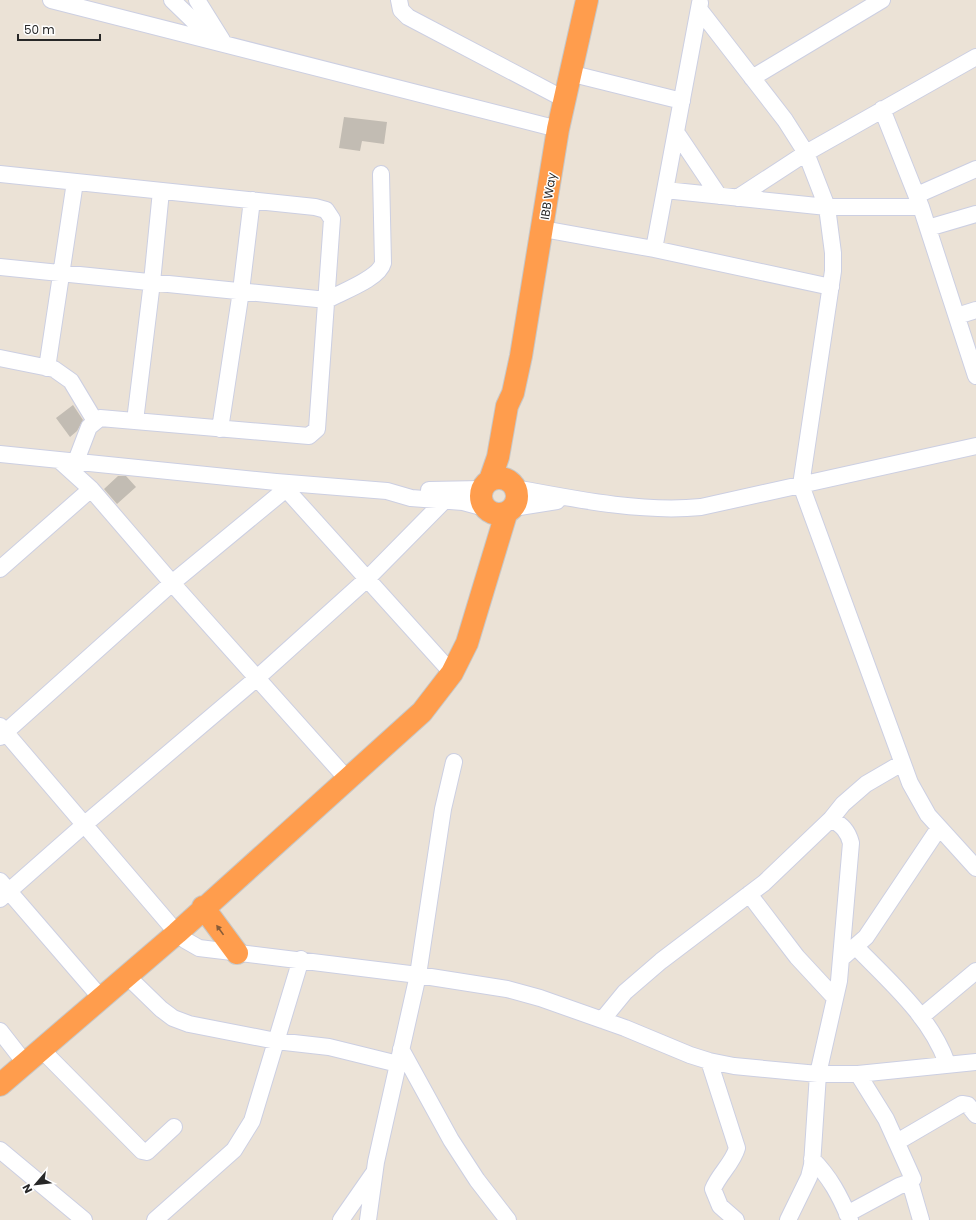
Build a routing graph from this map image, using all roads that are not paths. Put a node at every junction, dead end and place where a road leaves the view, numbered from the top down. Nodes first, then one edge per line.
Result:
1 (51, 0) edge
2 (172, 0) edge
3 (197, 0) edge
4 (399, 0) edge
5 (587, 0) edge
6 (882, 0) edge
7 (700, 4) edge
8 (224, 44) junction
9 (976, 58) edge
10 (570, 73) junction
11 (752, 78) junction
12 (564, 99) junction
13 (682, 101) junction
14 (882, 109) junction
15 (558, 129) junction
16 (676, 132) junction
17 (806, 153) junction
18 (976, 169) edge
19 (0, 174) edge
20 (381, 174) dead end
21 (75, 182) junction
22 (665, 190) junction
23 (161, 191) junction
24 (718, 196) junction
25 (737, 198) junction
26 (252, 200) junction
27 (919, 201) junction
28 (827, 207) junction
29 (976, 214) edge
30 (928, 228) junction
31 (543, 229) junction
32 (654, 249) junction
33 (0, 267) edge
34 (63, 273) junction
35 (152, 282) junction
36 (831, 287) junction
37 (241, 291) junction
38 (327, 300) junction
39 (976, 310) edge
40 (957, 316) junction
41 (0, 358) edge
42 (47, 368) junction
43 (976, 376) edge
44 (95, 421) junction
45 (135, 421) junction
46 (220, 428) junction
47 (976, 446) edge
48 (0, 454) edge
49 (59, 460) junction
50 (76, 461) junction
51 (801, 485) junction
52 (281, 486) junction
53 (90, 489) junction
54 (388, 492) junction
55 (499, 498) junction
56 (445, 500) junction
57 (0, 569) edge
58 (367, 579) junction
59 (172, 583) junction
60 (452, 673) junction
61 (257, 678) junction
62 (2, 732) edge
63 (454, 762) dead end
64 (902, 763) junction
65 (348, 780) junction
66 (831, 819) junction
67 (85, 824) junction
68 (939, 828) junction
69 (976, 868) edge
70 (3, 891) edge
71 (749, 894) junction
72 (203, 907) junction
73 (177, 933) junction
74 (856, 947) junction
75 (237, 953) junction
76 (842, 958) junction
77 (301, 959) junction
78 (976, 971) edge
79 (418, 974) junction
80 (126, 976) junction
81 (100, 998) junction
82 (835, 998) junction
83 (921, 1017) junction
84 (602, 1020) junction
85 (0, 1031) edge
86 (276, 1041) junction
87 (33, 1056) junction
88 (399, 1056) junction
89 (709, 1061) junction
90 (976, 1062) edge
91 (947, 1063) junction
92 (818, 1074) junction
93 (858, 1074) junction
94 (0, 1085) edge
95 (976, 1115) edge
96 (174, 1127) dead end
97 (897, 1142) junction
98 (0, 1150) edge
99 (812, 1159) junction
100 (374, 1171) junction
101 (910, 1182) junction
102 (849, 1217) edge
103 (84, 1220) edge
104 (155, 1220) edge
105 (340, 1220) edge
106 (368, 1220) edge
107 (508, 1220) edge
108 (736, 1220) edge
109 (788, 1220) edge
110 (921, 1220) edge

1 - 8 street
2 - 8 street
3 - 8 street
4 - 12 street
5 - 10 highway, IBB Way
6 - 11 street
7 - 11 street
7 - 13 street
8 - 15 street
9 - 14 street
10 - 12 highway, IBB Way
10 - 13 street
11 - 17 street
12 - 15 highway, IBB Way
13 - 16 street
14 - 17 street
14 - 27 street
15 - 31 highway, IBB Way
16 - 22 street
16 - 24 street
17 - 25 street
17 - 28 street
18 - 27 street
19 - 21 street
20 - 38 street
21 - 23 street
21 - 34 street
22 - 24 street
22 - 32 street
23 - 26 street
23 - 35 street
24 - 25 street
25 - 28 street
26 - 37 street
26 - 38 street
27 - 28 street
27 - 30 street
28 - 36 street
29 - 30 street
30 - 40 street
31 - 32 street
31 - 55 highway, IBB Way
32 - 36 street
33 - 34 street
34 - 35 street
34 - 42 street
35 - 37 street
35 - 45 street
36 - 51 street
37 - 38 street
37 - 46 street
38 - 46 street
39 - 40 street
40 - 43 street
41 - 42 street
42 - 44 street
44 - 45 street
44 - 50 street
45 - 46 street
47 - 51 street
48 - 49 street
49 - 50 street
49 - 53 street
50 - 52 street
51 - 55 street
51 - 64 street
52 - 54 street
52 - 58 street
52 - 59 street
53 - 57 street
53 - 59 street
54 - 55 street
54 - 56 street
55 - 56 street
55 - 60 highway, IBB Way
56 - 58 street
58 - 60 street
58 - 61 street
59 - 61 street
59 - 62 street
60 - 65 highway, IBB Way
61 - 65 street
61 - 67 street
62 - 67 street
63 - 79 street
64 - 66 street
64 - 68 street
65 - 72 highway, IBB Way
66 - 71 street
66 - 76 street
67 - 70 street
67 - 73 street
68 - 69 street
68 - 74 street
70 - 81 street
71 - 82 street
71 - 84 street
72 - 73 highway, IBB Way
75 -> 72 highway
73 - 75 street
73 - 80 highway, IBB Way
74 - 76 street
74 - 83 street
75 - 77 street
76 - 82 street
77 - 79 street
77 - 86 street
78 - 83 street
79 - 84 street
79 - 88 street
80 - 81 highway, IBB Way
80 - 86 street
81 - 87 highway, IBB Way
82 - 92 street
83 - 91 street
84 - 89 street
85 - 87 street
86 - 88 street
86 - 104 street
87 - 94 highway, IBB Way
87 - 96 street
88 - 100 street
88 - 107 street
89 - 92 street
89 - 108 street
90 - 91 street
91 - 93 street
92 - 93 street
92 - 99 street
93 - 97 street
95 - 97 street
97 - 101 street
98 - 103 street
99 - 102 street
99 - 109 street
100 - 105 street
100 - 106 street
101 - 102 street
101 - 110 street

